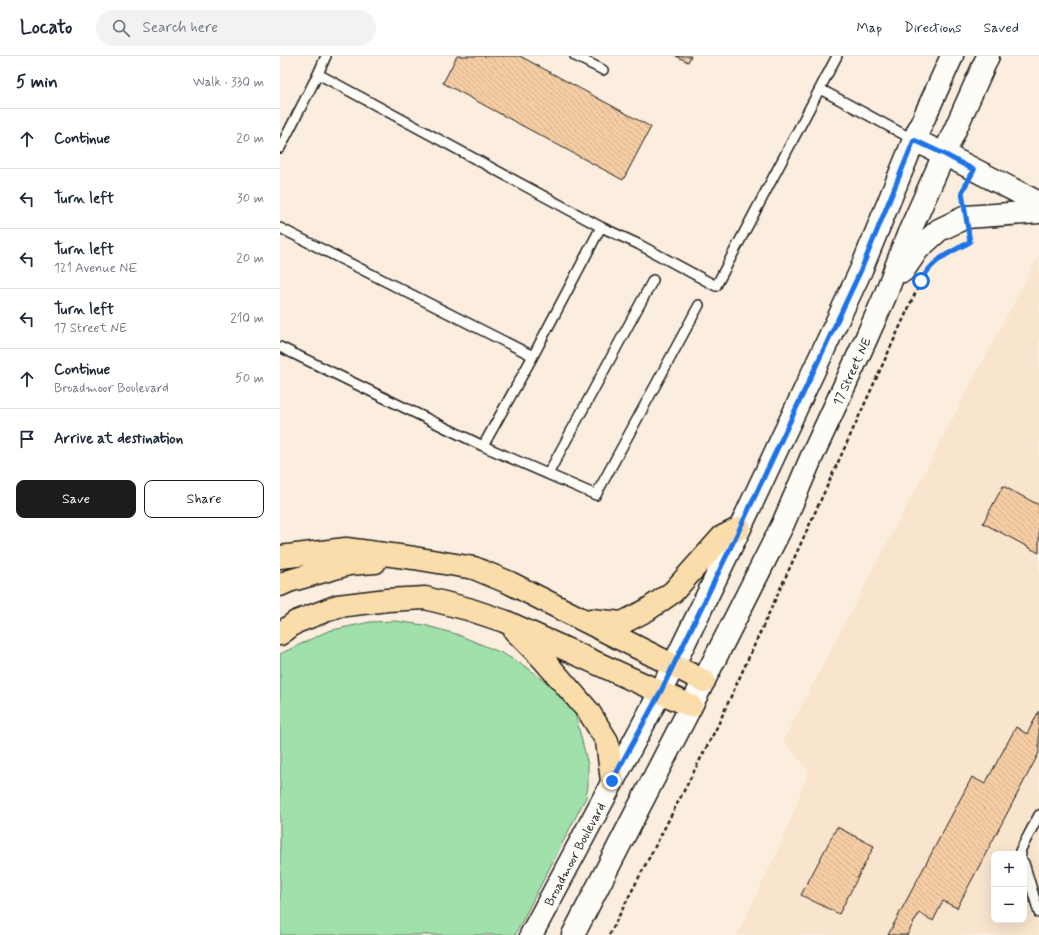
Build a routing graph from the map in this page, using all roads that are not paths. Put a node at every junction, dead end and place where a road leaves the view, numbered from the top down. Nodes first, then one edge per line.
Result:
1 (326, 56) edge
2 (575, 56) edge
3 (837, 56) edge
4 (952, 56) edge
5 (988, 56) edge
6 (603, 70) dead end
7 (318, 74) junction
8 (820, 89) junction
9 (914, 140) junction
10 (280, 148) edge
11 (944, 154) junction
12 (1039, 203) edge
13 (1039, 212) edge
14 (601, 227) junction
15 (280, 228) edge
16 (653, 280) dead end
17 (885, 296) junction
18 (699, 304) dead end
19 (280, 347) edge
20 (533, 356) junction
21 (483, 446) junction
22 (548, 474) junction
23 (740, 528) junction
24 (280, 557) edge
25 (414, 558) junction
26 (280, 585) edge
27 (577, 618) junction
28 (504, 621) junction
29 (280, 634) edge
30 (674, 666) junction
31 (704, 681) junction
32 (661, 691) junction
33 (691, 706) junction
34 (612, 781) junction
35 (1039, 815) edge
36 (1020, 851) edge
37 (1027, 873) edge
38 (1039, 913) edge
39 (531, 935) edge
40 (573, 935) edge

1 - 7 lane
2 - 6 lane
3 - 8 lane
4 - 9 main road
5 - 11 main road, 17 Street NE
7 - 10 lane
7 - 14 lane
8 - 9 lane
8 - 14 lane
9 - 11 main road
9 - 23 main road
11 - 12 main road
11 - 17 main road, 17 Street NE
13 - 17 main road
14 - 20 lane
15 - 20 lane
16 - 22 lane
17 - 31 main road, 17 Street NE
18 - 22 lane
19 - 21 lane
20 - 21 lane
21 - 22 lane
23 - 27 highway
23 - 30 main road
24 - 25 highway
25 - 26 highway
25 - 27 highway
27 - 30 highway
28 - 29 highway
28 - 32 highway
28 - 34 highway
30 - 31 highway
30 - 32 main road, Broadmoor Boulevard
31 - 33 main road
32 - 33 highway
32 - 34 main road, Broadmoor Boulevard
33 - 40 main road
34 - 39 main road, Broadmoor Boulevard
35 - 36 lane
37 - 38 lane

